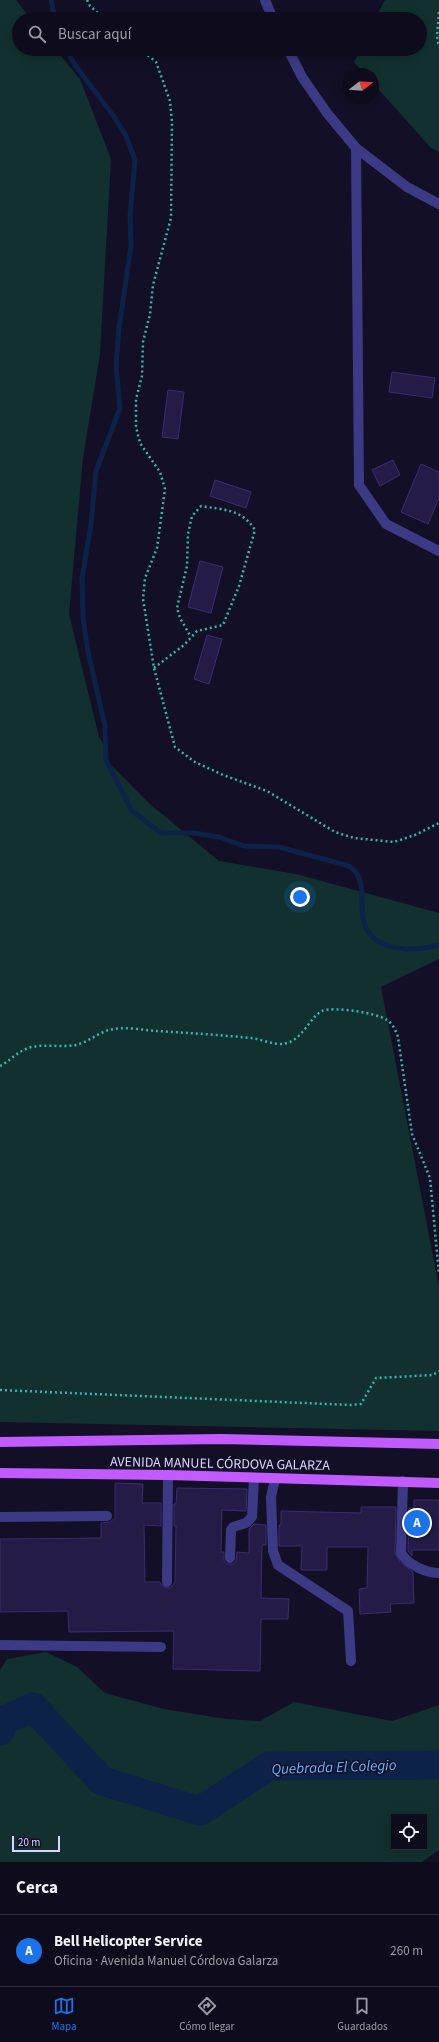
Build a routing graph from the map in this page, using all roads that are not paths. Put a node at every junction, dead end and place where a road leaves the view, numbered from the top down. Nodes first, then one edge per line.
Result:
1 (265, 0) edge
2 (270, 12) edge
3 (292, 56) edge
4 (356, 148) junction
5 (439, 204) edge
6 (439, 551) edge
7 (0, 1442) edge
8 (439, 1444) edge
9 (0, 1473) edge
10 (168, 1475) junction
11 (254, 1478) junction
12 (275, 1479) junction
13 (403, 1481) junction
14 (439, 1483) edge
15 (107, 1516) dead end
16 (0, 1517) edge
17 (230, 1558) dead end
18 (439, 1573) edge
19 (167, 1582) dead end
20 (0, 1645) edge
21 (161, 1647) dead end
22 (351, 1661) dead end

1 - 2 lane
3 - 4 lane
4 - 5 lane
4 - 6 lane
7 - 8 main road, AVENIDA MANUEL CÓRDOVA GALARZA
9 - 10 main road, AVENIDA MANUEL CÓRDOVA GALARZA
10 - 11 main road, AVENIDA MANUEL CÓRDOVA GALARZA
10 - 19 lane
11 - 12 main road, AVENIDA MANUEL CÓRDOVA GALARZA
11 - 17 lane
12 - 13 main road, AVENIDA MANUEL CÓRDOVA GALARZA
12 - 22 lane
13 - 14 main road, AVENIDA MANUEL CÓRDOVA GALARZA
13 - 18 lane
15 - 16 lane
20 - 21 lane

